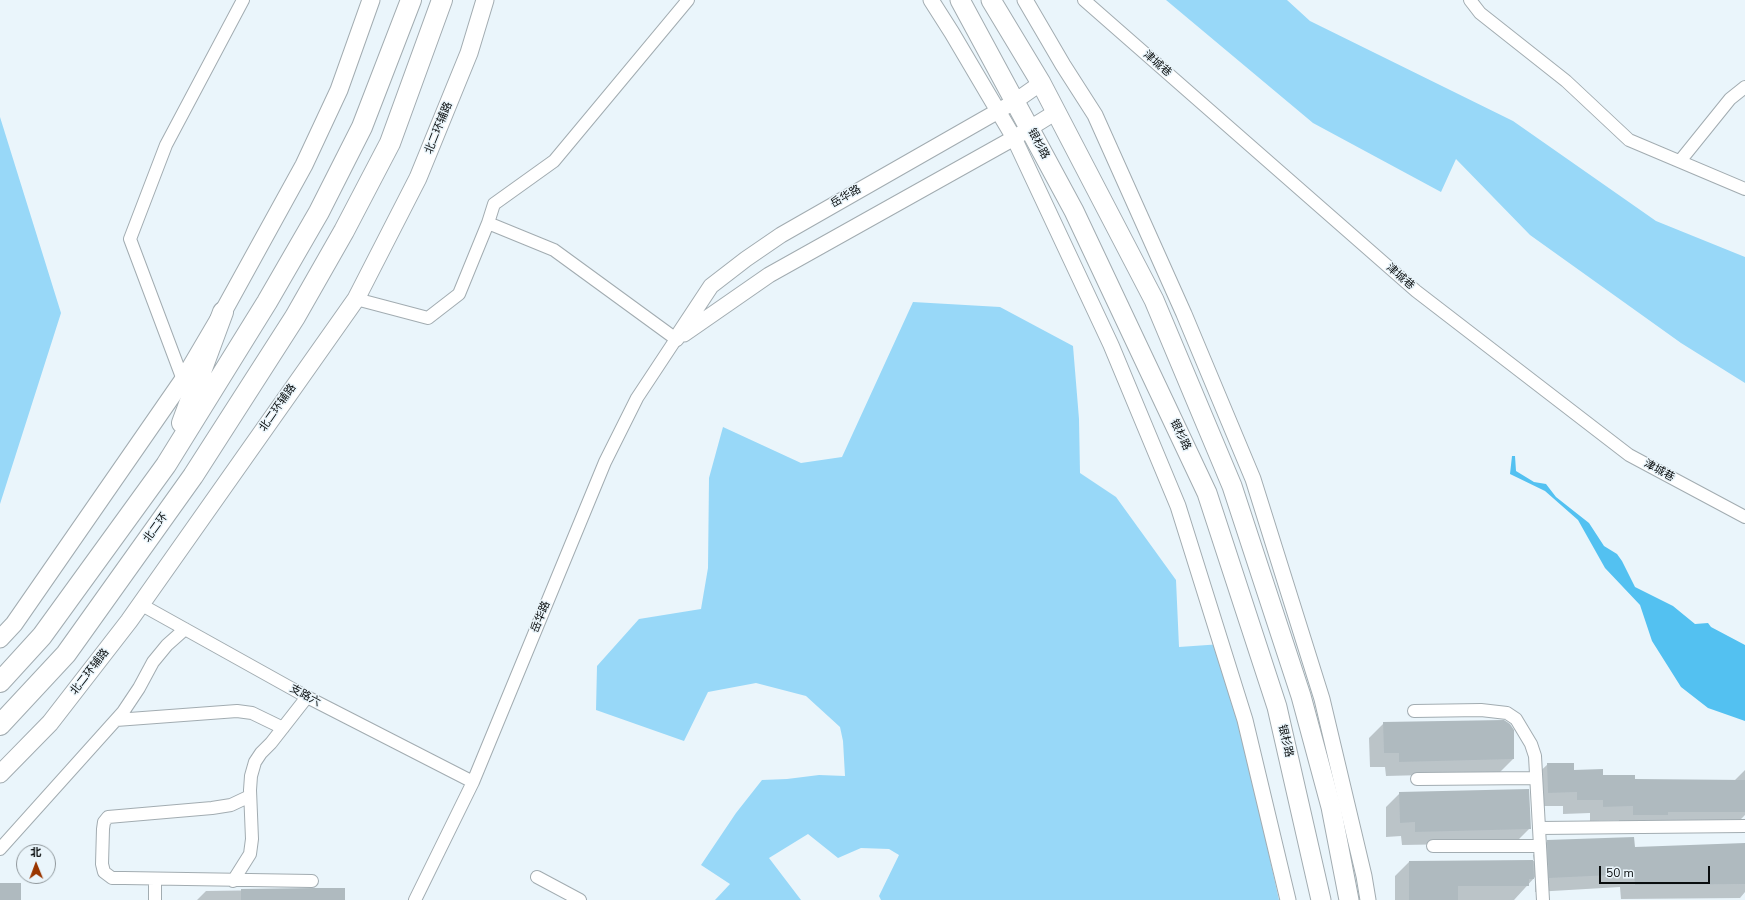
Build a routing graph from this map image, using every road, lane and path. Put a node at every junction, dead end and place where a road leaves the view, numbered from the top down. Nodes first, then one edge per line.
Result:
1 (243, 0) edge
2 (371, 0) edge
3 (411, 0) edge
4 (442, 0) edge
5 (485, 0) edge
6 (688, 0) edge
7 (931, 0) edge
8 (960, 0) edge
9 (990, 0) edge
10 (1025, 0) edge
11 (1084, 0) edge
12 (1470, 0) edge
13 (1041, 83) junction
14 (1745, 87) edge
15 (1014, 102) junction
16 (998, 111) junction
17 (1056, 112) junction
18 (1022, 133) junction
19 (1680, 161) junction
20 (1745, 189) edge
21 (488, 223) junction
22 (356, 299) junction
23 (223, 312) junction
24 (676, 339) junction
25 (183, 380) junction
26 (166, 465) junction
27 (1745, 516) edge
28 (140, 604) junction
29 (185, 629) junction
30 (0, 639) edge
31 (0, 682) edge
32 (307, 697) junction
33 (1414, 712) dead end
34 (116, 720) junction
35 (0, 725) edge
36 (283, 728) junction
37 (0, 774) edge
38 (1536, 778) junction
39 (1417, 779) dead end
40 (473, 782) junction
41 (250, 796) junction
42 (1745, 826) edge
43 (1539, 828) junction
44 (1433, 846) dead end
45 (1540, 846) junction
46 (0, 849) edge
47 (537, 877) dead end
48 (155, 879) junction
49 (233, 881) junction
50 (312, 881) dead end
51 (155, 900) edge
52 (415, 900) edge
53 (580, 900) edge
54 (1288, 900) edge
55 (1321, 900) edge
56 (1349, 900) edge
57 (1368, 900) edge
58 (1543, 900) edge

1 - 25 street
2 - 23 main road
3 - 26 highway
4 - 35 highway, 北二环
5 - 22 main road, 北二环辅路
6 - 21 street
7 - 16 street, 银杉路
8 - 15 main road, 银杉路
9 - 13 main road
10 - 57 street
11 - 27 street, 津城巷
12 - 19 street
13 - 15 street, 岳华路
13 - 17 main road
14 - 19 street
15 - 16 street, 岳华路
15 - 18 main road, 银杉路
16 - 18 street, 银杉路
16 - 24 street, 岳华路
17 - 18 street, 岳华路
17 - 56 main road
18 - 24 street, 岳华路
18 - 54 street, 银杉路
18 - 55 main road, 银杉路
19 - 20 street
21 - 22 street
21 - 24 street
22 - 28 main road, 北二环辅路
23 - 25 main road
23 - 26 highway
24 - 40 street, 岳华路
25 - 30 main road
26 - 31 highway
28 - 29 street, 支路六
28 - 37 main road, 北二环辅路
29 - 32 street, 支路六
29 - 34 street
32 - 36 street
32 - 40 street, 支路六
33 - 38 street
34 - 36 street
34 - 46 street
36 - 41 street
38 - 39 street
38 - 43 street
40 - 52 street, 岳华路
41 - 48 street
41 - 49 street
42 - 43 street
43 - 45 street
44 - 45 street
45 - 58 street
47 - 53 street
48 - 49 street
48 - 51 street
49 - 50 street

